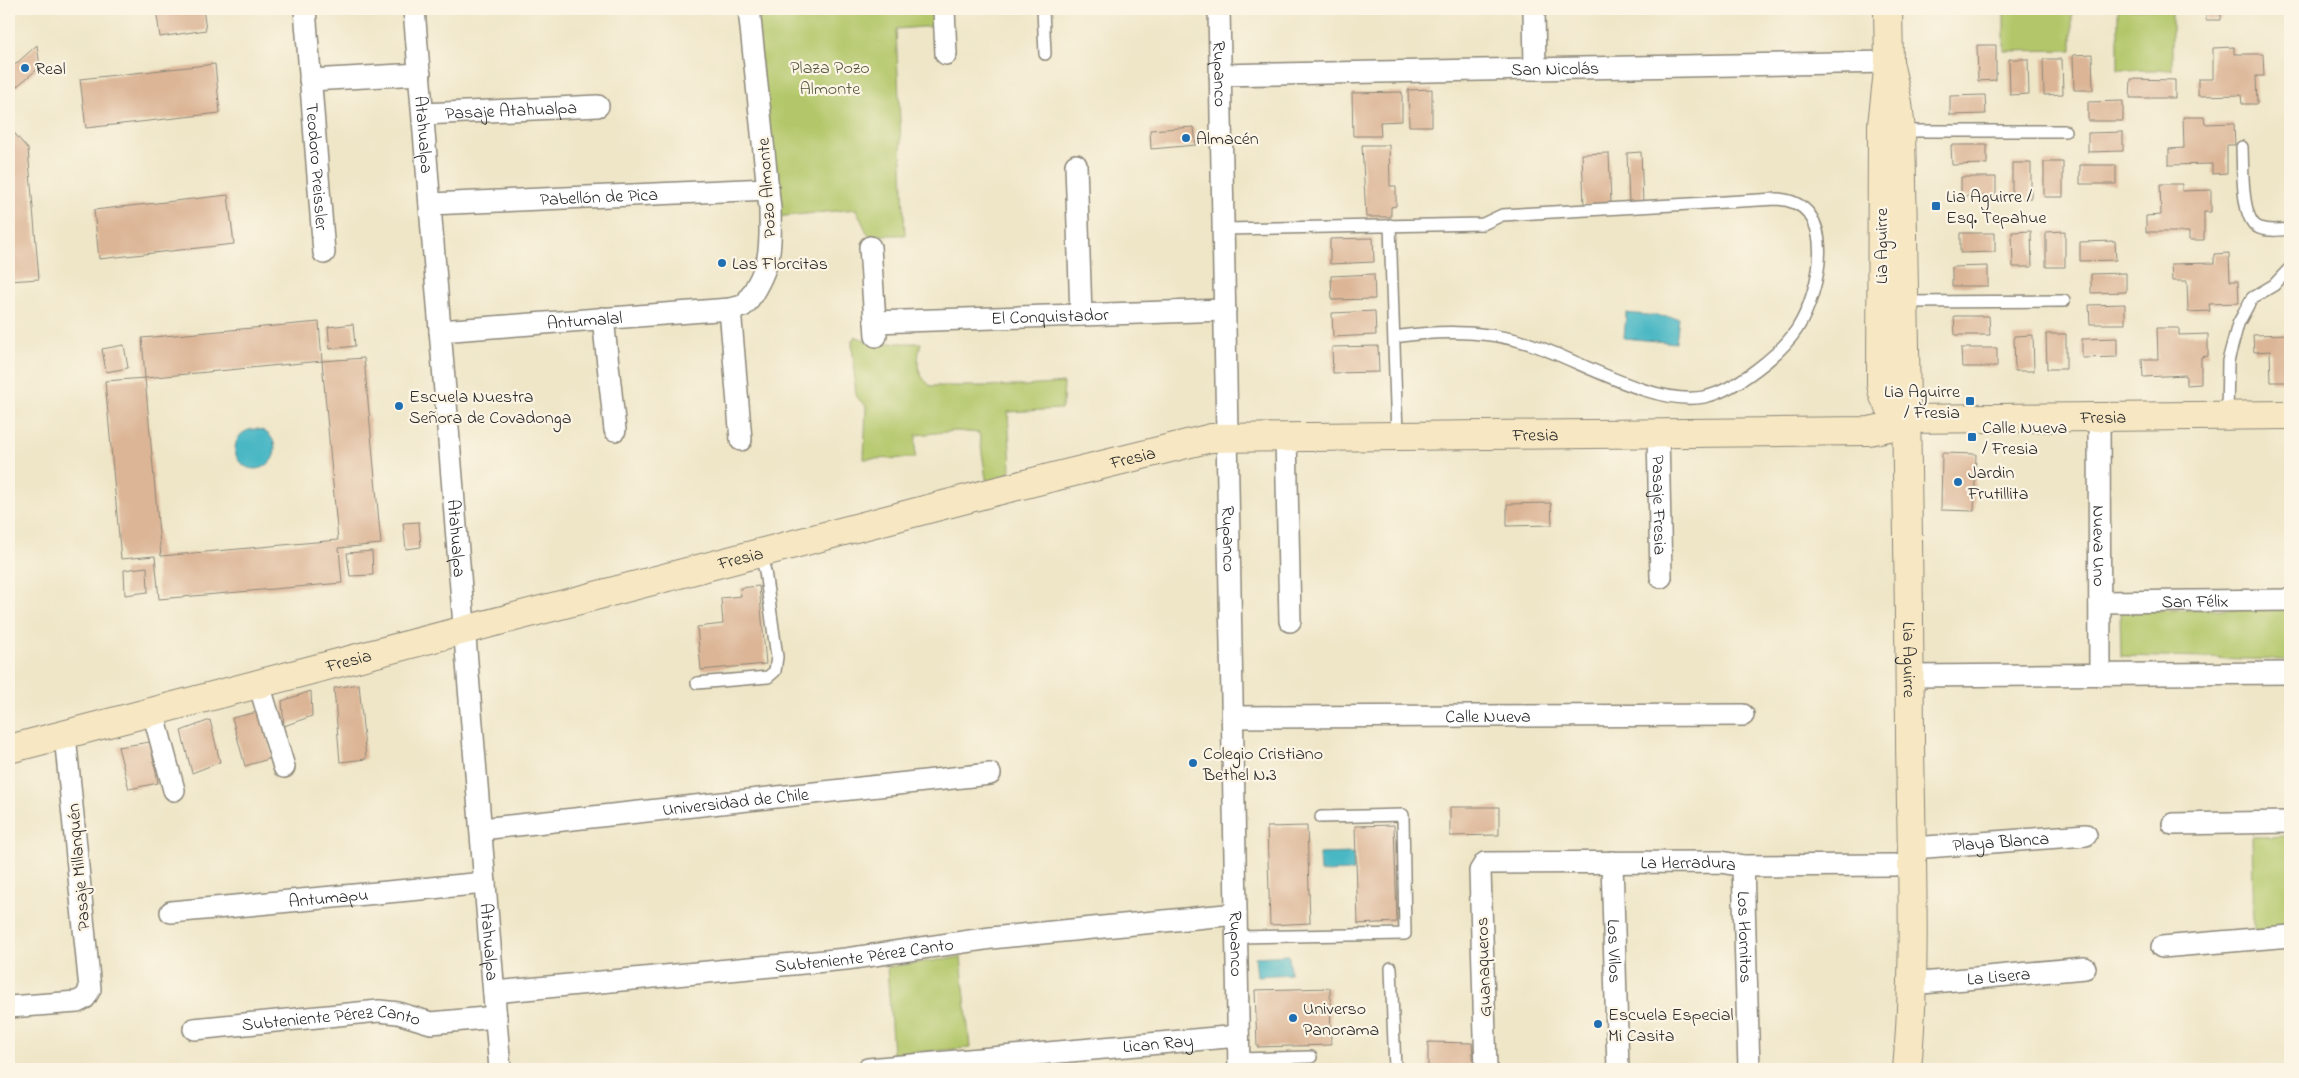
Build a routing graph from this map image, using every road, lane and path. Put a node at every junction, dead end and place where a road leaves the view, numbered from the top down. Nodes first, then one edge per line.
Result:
1 (305, 9) edge
2 (414, 9) edge
3 (749, 9) edge
4 (944, 9) edge
5 (1043, 9) edge
6 (1219, 9) edge
7 (1534, 9) edge
8 (1888, 9) edge
9 (946, 54) dead end
10 (1045, 54) dead end
11 (1889, 62) junction
12 (1535, 69) junction
13 (420, 74) junction
14 (1220, 75) junction
15 (310, 80) junction
16 (598, 106) dead end
17 (423, 114) junction
18 (2065, 131) dead end
19 (1901, 132) junction
20 (2242, 147) dead end
21 (1076, 165) dead end
22 (768, 189) junction
23 (430, 204) junction
24 (1390, 225) junction
25 (1224, 229) junction
26 (2290, 229) edge
27 (870, 247) dead end
28 (324, 253) dead end
29 (2290, 268) edge
30 (1893, 298) junction
31 (2064, 301) dead end
32 (730, 309) junction
33 (1225, 310) junction
34 (1081, 315) junction
35 (603, 318) junction
36 (440, 330) junction
37 (1394, 337) junction
38 (2227, 416) junction
39 (2290, 416) edge
40 (2099, 417) junction
41 (1907, 418) junction
42 (616, 430) dead end
43 (1658, 433) junction
44 (1397, 435) junction
45 (1286, 436) junction
46 (1228, 437) junction
47 (741, 440) dead end
48 (760, 554) junction
49 (1660, 577) dead end
50 (2290, 600) edge
51 (2100, 602) junction
52 (1290, 621) dead end
53 (464, 631) junction
54 (2290, 673) edge
55 (2100, 674) junction
56 (1910, 676) junction
57 (697, 683) dead end
58 (259, 684) junction
59 (153, 712) junction
60 (1743, 715) dead end
61 (1233, 717) junction
62 (65, 735) junction
63 (9, 750) edge
64 (284, 767) dead end
65 (990, 774) dead end
66 (174, 790) dead end
67 (1320, 816) dead end
68 (2290, 822) edge
69 (2174, 824) dead end
70 (481, 829) junction
71 (2086, 835) dead end
72 (1904, 856) junction
73 (1612, 862) junction
74 (1482, 865) joint
75 (1743, 866) junction
76 (485, 884) junction
77 (171, 912) dead end
78 (1236, 914) junction
79 (2290, 936) edge
80 (1237, 937) junction
81 (2162, 947) dead end
82 (1391, 968) dead end
83 (2086, 968) dead end
84 (1911, 984) junction
85 (494, 992) junction
86 (9, 1007) edge
87 (496, 1017) junction
88 (194, 1029) dead end
89 (1238, 1036) junction
90 (1311, 1057) dead end
91 (1239, 1064) edge
92 (500, 1069) edge
93 (868, 1069) edge
94 (1394, 1069) edge
95 (1486, 1069) edge
96 (1618, 1069) edge
97 (1749, 1069) edge
98 (1888, 1069) edge
99 (1907, 1069) edge

1 - 15 street, Teodoro Preissler
2 - 13 street, Atahualpa
3 - 22 street, Pozo Almonte
4 - 9 street
5 - 10 lane
6 - 14 street, Rupanco
7 - 12 street
8 - 11 street, Lia Aguirre
11 - 12 street, San Nicolás
11 - 19 street, Lia Aguirre
11 - 30 street, Lia Aguirre
12 - 14 street, San Nicolás
13 - 15 street, Teodoro Preissler
13 - 17 street, Atahualpa
14 - 25 street, Rupanco
15 - 28 street, Teodoro Preissler
16 - 17 street, Pasaje Atahualpa
17 - 23 street, Atahualpa
18 - 19 lane
19 - 30 street, Lia Aguirre
20 - 26 lane
21 - 34 street
22 - 23 street, Pabellón de Pica
22 - 32 street, Pozo Almonte
23 - 36 street, Atahualpa
24 - 25 lane
24 - 37 lane
24 - 37 lane
25 - 33 street, Rupanco
27 - 34 street, El Conquistador
29 - 38 lane
30 - 31 lane
30 - 41 street, Lia Aguirre
32 - 35 street, Antumalal
32 - 47 street
33 - 34 street, El Conquistador
33 - 46 street, Rupanco
35 - 36 street, Antumalal
35 - 42 street
36 - 53 street, Atahualpa
37 - 44 lane
38 - 39 street, Fresia
38 - 40 street, Fresia
40 - 41 street, Fresia
40 - 51 street, Nueva Uno
41 - 43 street, Fresia
41 - 56 street, Lia Aguirre
43 - 44 street, Fresia
43 - 49 street, Pasaje Fresia
44 - 45 street, Fresia
45 - 46 street, Fresia
45 - 52 street
46 - 48 street, Fresia
46 - 61 street, Rupanco
48 - 53 street, Fresia
48 - 57 lane
50 - 51 street, San Félix
51 - 55 street, Nueva Uno
53 - 58 street, Fresia
53 - 70 street, Atahualpa
54 - 55 street
55 - 56 street
56 - 72 street, Lia Aguirre
58 - 59 street, Fresia
58 - 64 street
59 - 62 street, Fresia
59 - 66 street
60 - 61 street, Calle Nueva
61 - 78 street, Rupanco
62 - 63 street, Fresia
62 - 86 street, Pasaje Millanquén
65 - 70 street, Universidad de Chile
67 - 80 lane
68 - 69 street
70 - 76 street, Atahualpa
71 - 72 street, Playa Blanca
72 - 75 street, La Herradura
72 - 84 street, Lia Aguirre
72 - 98 street, Lia Aguirre
73 - 74 street, La Herradura
73 - 75 street, La Herradura
73 - 96 street, Los Vilos
74 - 95 street, Guanaqueros
75 - 97 street, Los Hornitos
76 - 77 street, Antumapu
76 - 85 street, Atahualpa
78 - 80 street, Rupanco
78 - 85 street, Subteniente Pérez Canto
79 - 81 street
80 - 89 street, Rupanco
82 - 94 lane
83 - 84 street, La Lisera
84 - 99 street, Lia Aguirre
85 - 87 street, Atahualpa
87 - 88 street, Subteniente Pérez Canto
87 - 92 street, Atahualpa
89 - 91 street, Rupanco
89 - 93 street, Lican Ray
90 - 91 lane

